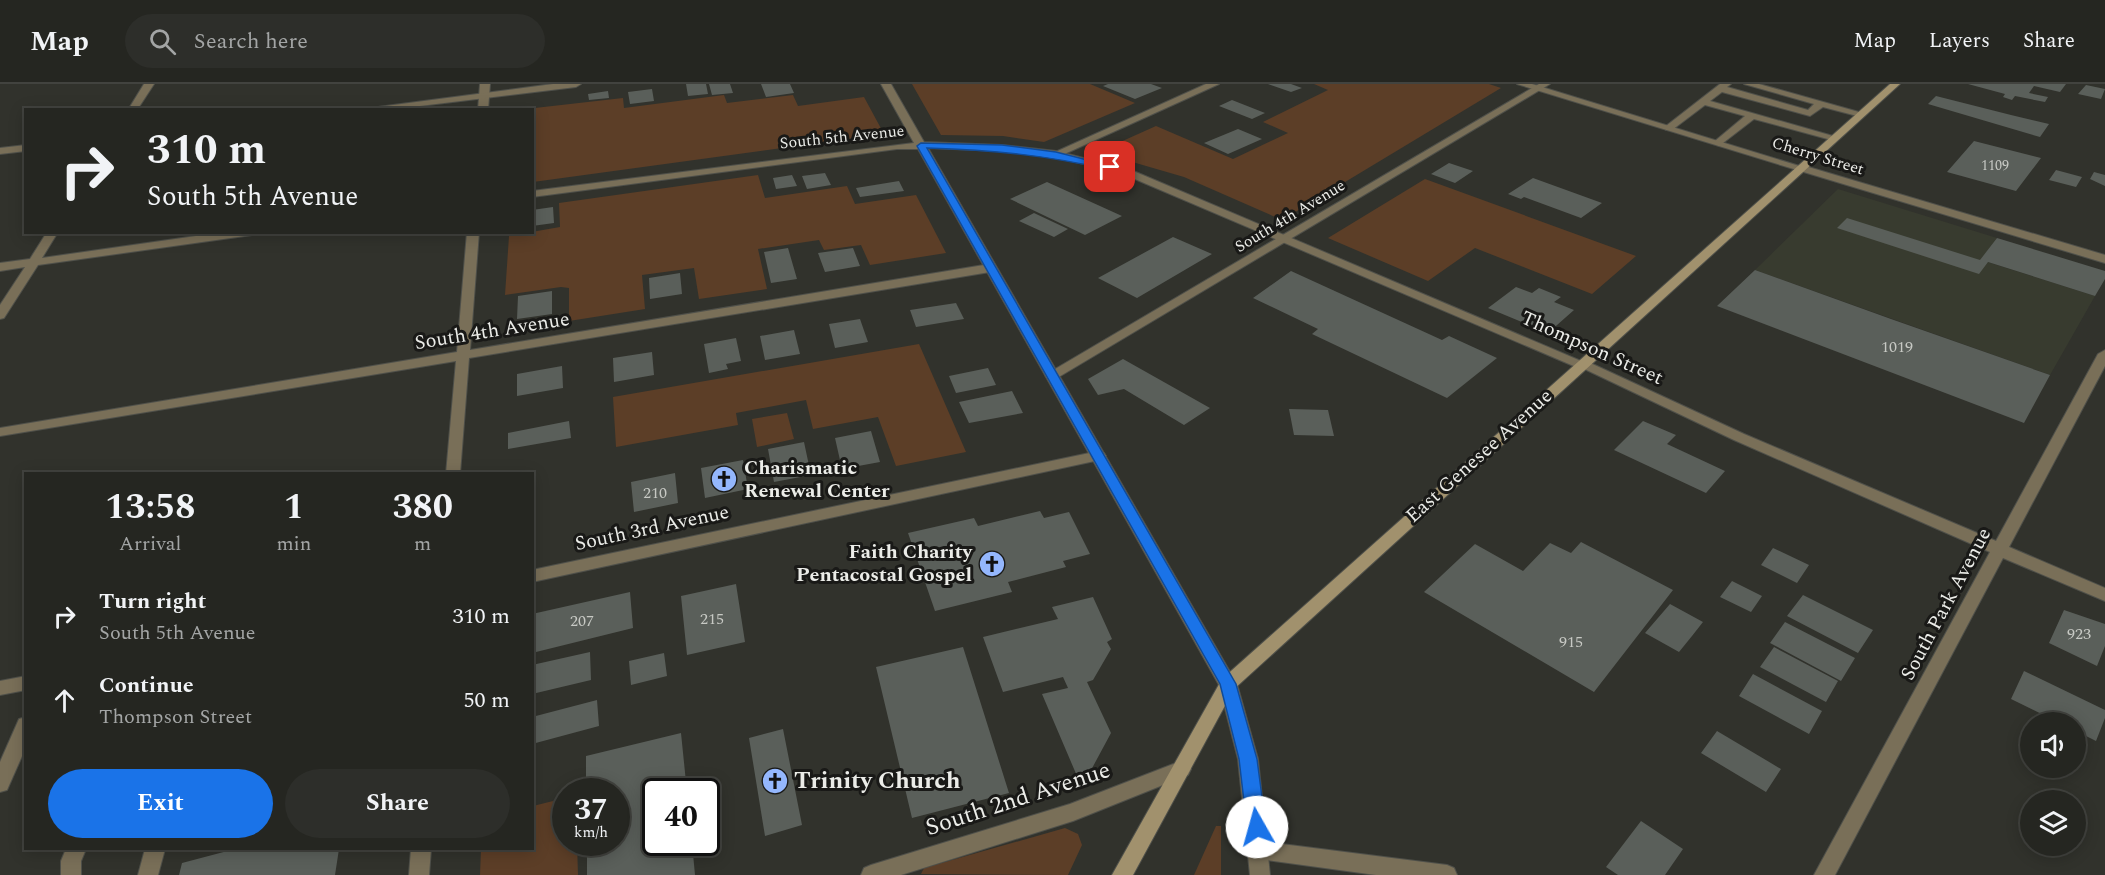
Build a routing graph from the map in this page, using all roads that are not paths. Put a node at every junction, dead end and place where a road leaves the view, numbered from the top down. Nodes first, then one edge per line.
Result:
1 (148, 84) edge
2 (485, 84) edge
3 (576, 84) edge
4 (886, 84) edge
5 (1214, 84) edge
6 (1522, 84) edge
7 (1749, 84) edge
8 (1895, 84) edge
9 (1722, 85) edge
10 (1541, 86) edge
11 (485, 95) junction
12 (1703, 102) junction
13 (1820, 104) junction
14 (133, 108) edge
15 (376, 108) edge
16 (483, 108) edge
17 (1861, 114) junction
18 (1753, 115) junction
19 (1669, 128) junction
20 (1835, 138) junction
21 (1719, 143) junction
22 (921, 146) junction
23 (24, 148) edge
24 (0, 151) edge
25 (1056, 154) junction
26 (1801, 168) junction
27 (534, 194) edge
28 (52, 234) edge
29 (238, 234) edge
30 (473, 234) edge
31 (1286, 238) junction
32 (2105, 259) edge
33 (34, 263) junction
34 (0, 267) edge
35 (990, 268) junction
36 (0, 315) edge
37 (2105, 354) edge
38 (462, 356) junction
39 (1581, 364) junction
40 (1052, 375) junction
41 (0, 432) edge
42 (1099, 456) junction
43 (453, 472) edge
44 (2000, 550) junction
45 (534, 576) edge
46 (2105, 595) edge
47 (24, 683) edge
48 (1228, 684) junction
49 (0, 688) edge
50 (24, 729) edge
51 (1181, 769) junction
52 (0, 784) edge
53 (76, 850) edge
54 (155, 850) edge
55 (421, 850) edge
56 (1259, 850) junction
57 (67, 874) edge
58 (148, 875) edge
59 (418, 875) edge
60 (871, 875) edge
61 (1122, 875) edge
62 (1260, 875) edge
63 (1447, 875) edge
64 (1824, 875) edge

1 - 14 street
2 - 11 street
3 - 11 street
4 - 22 street
5 - 25 street
6 - 10 street, Cherry Street
7 - 13 street
8 - 17 main road, East Genesee Avenue
9 - 12 street
9 - 13 street
10 - 19 street, Cherry Street
10 - 31 street, South 4th Avenue
11 - 15 street
11 - 16 street
12 - 18 street
12 - 19 street
13 - 17 street
17 - 20 main road, East Genesee Avenue
18 - 20 street
18 - 21 street
19 - 21 street, Cherry Street
20 - 26 main road, East Genesee Avenue
21 - 26 street, Cherry Street
22 - 25 street, South 5th Avenue
22 - 27 street, South 5th Avenue
22 - 35 street
23 - 24 street
25 - 31 street, Thompson Street
26 - 32 street, Cherry Street
26 - 39 main road, East Genesee Avenue
28 - 33 street
29 - 33 street
30 - 38 street
31 - 39 street, Thompson Street
31 - 40 street, South 4th Avenue
33 - 34 street
33 - 36 street
35 - 38 street, South 4th Avenue
35 - 40 street
37 - 44 street, South Park Avenue
38 - 41 street, South 4th Avenue
38 - 43 street
39 - 44 street, Thompson Street
39 - 48 main road, East Genesee Avenue
40 - 42 street
42 - 45 street, South 3rd Avenue
42 - 48 street
44 - 46 street, Thompson Street
44 - 64 street, South Park Avenue
47 - 49 street
48 - 51 main road, East Genesee Avenue
48 - 56 street
50 - 52 street
51 - 60 street, South 2nd Avenue
51 - 61 main road, East Genesee Avenue
53 - 57 street
54 - 58 street
55 - 59 street
56 - 62 street
56 - 63 street

